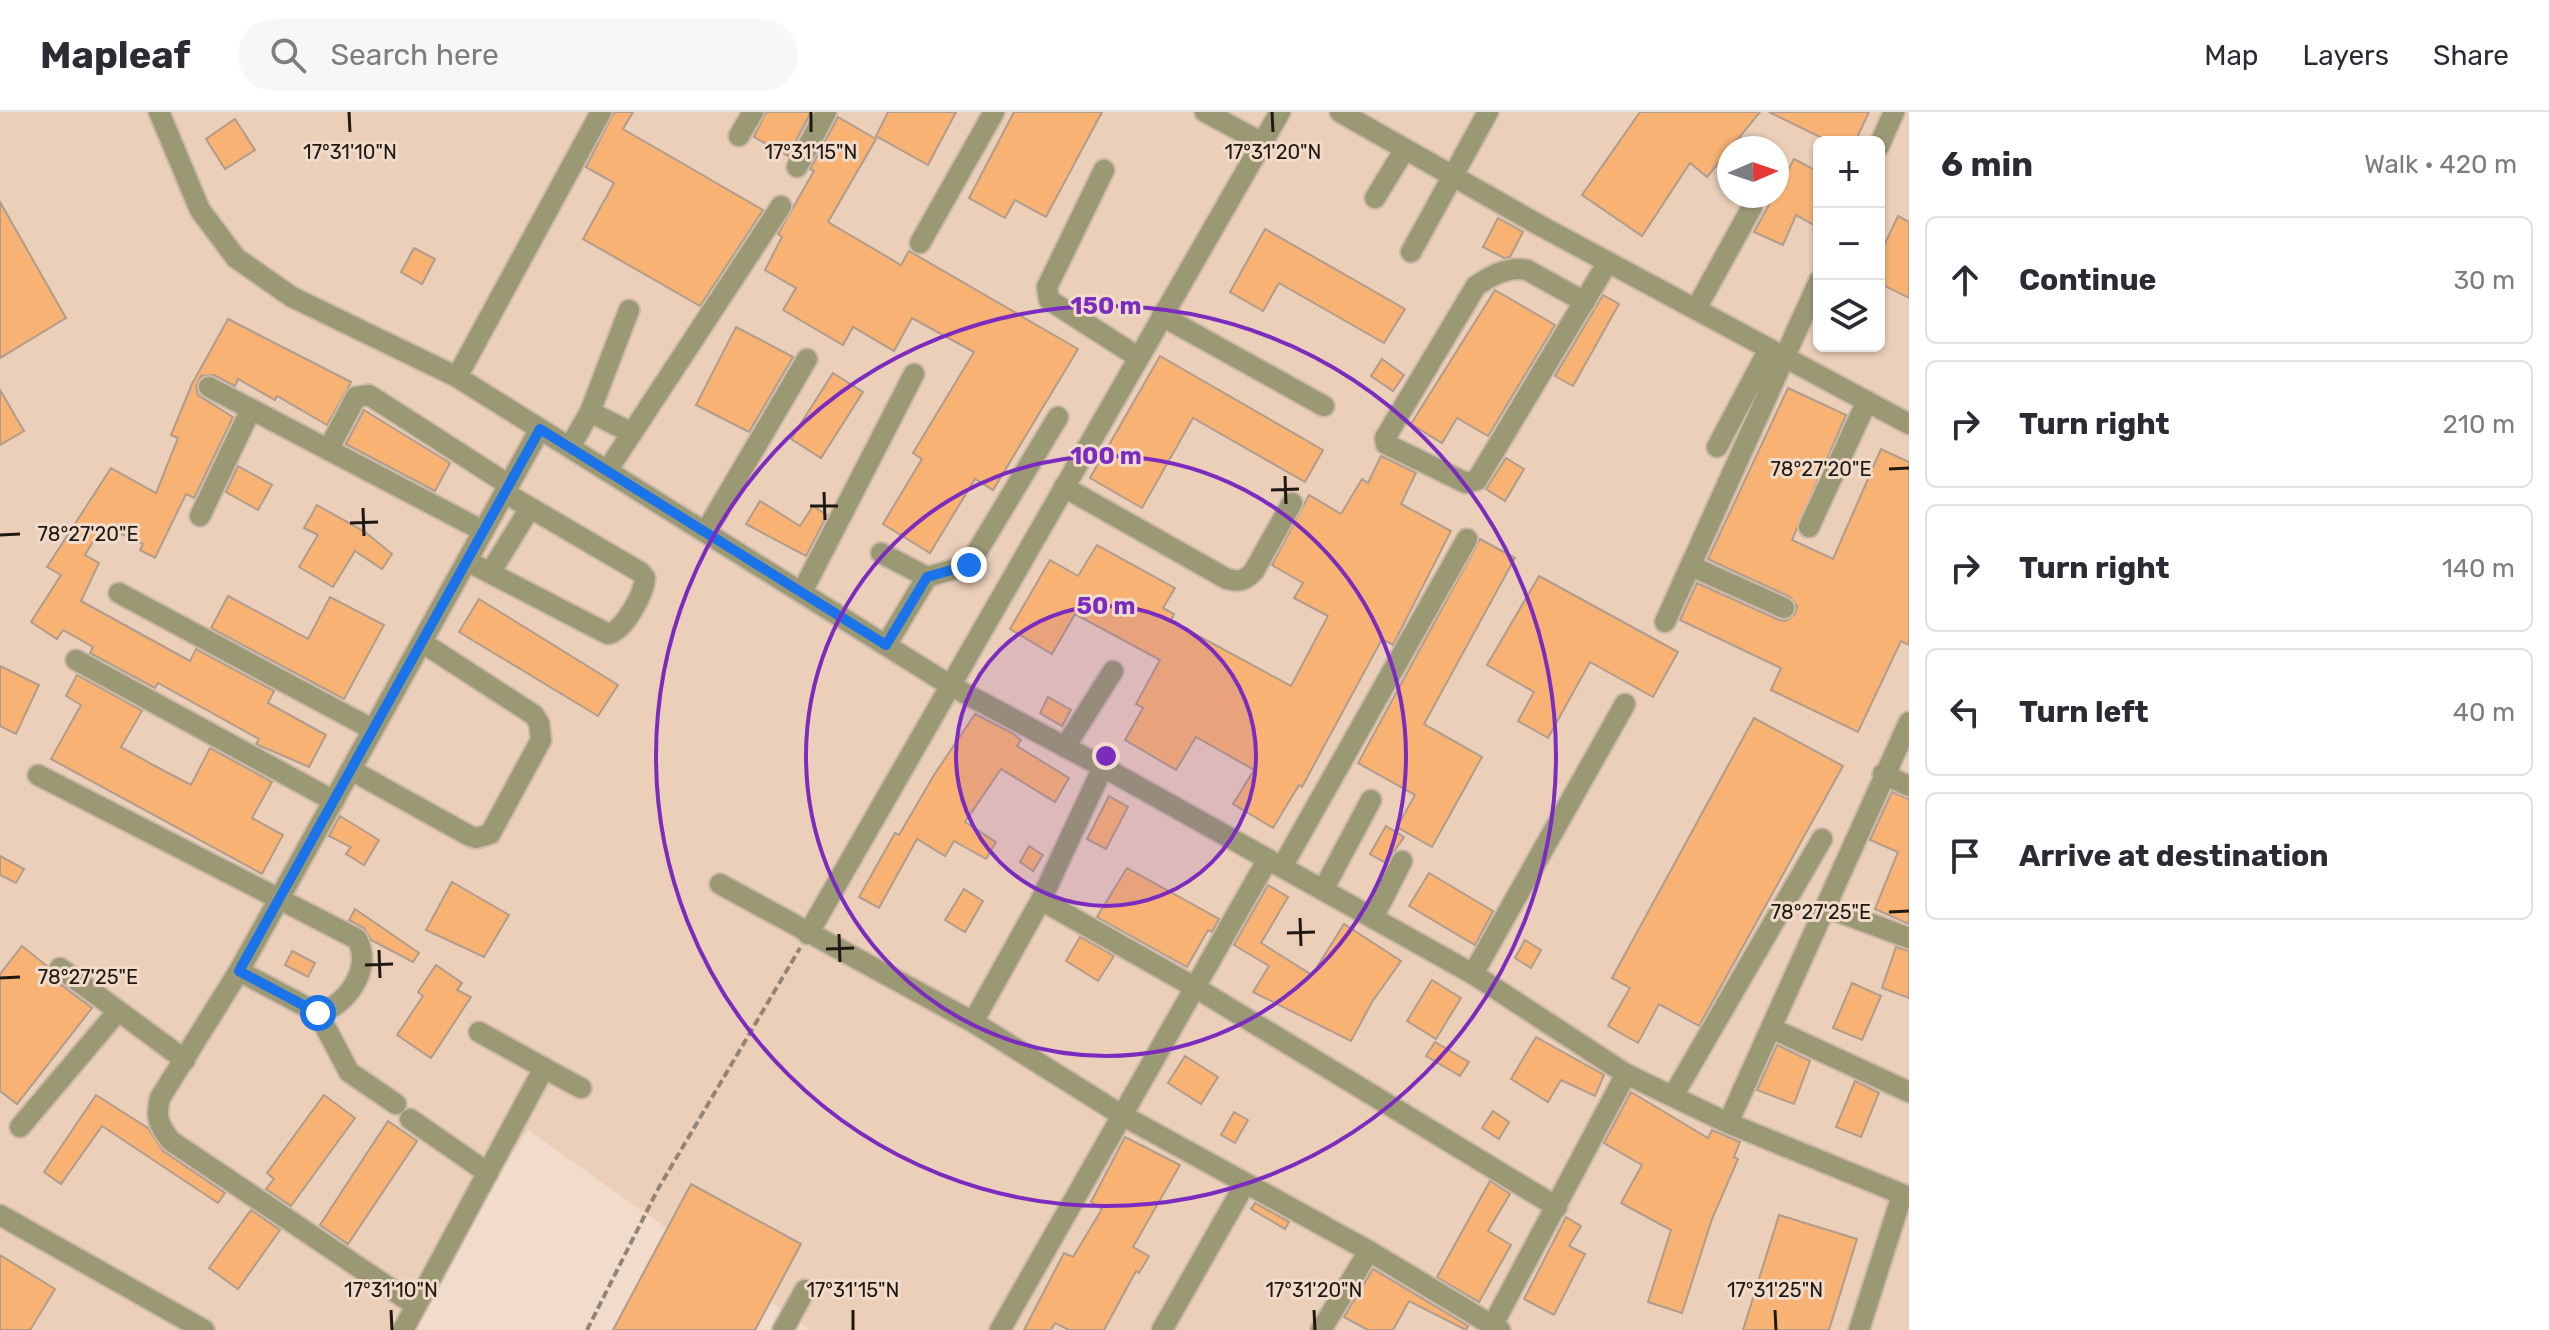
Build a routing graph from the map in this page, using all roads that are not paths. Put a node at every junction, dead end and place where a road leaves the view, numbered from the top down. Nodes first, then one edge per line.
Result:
1 (159, 112) edge
2 (601, 112) edge
3 (753, 112) edge
4 (826, 112) edge
5 (994, 112) edge
6 (1205, 112) edge
7 (1280, 112) edge
8 (1340, 112) edge
9 (1894, 112) edge
10 (1480, 115) edge
11 (739, 136) dead end
12 (1883, 136) edge
13 (1261, 142) junction
14 (1405, 149) junction
15 (797, 167) dead end
16 (1104, 170) dead end
17 (1453, 176) junction
18 (1375, 198) dead end
19 (781, 206) dead end
20 (1751, 208) edge
21 (920, 243) dead end
22 (1411, 252) dead end
23 (1608, 262) junction
24 (1813, 291) edge
25 (1585, 302) junction
26 (1696, 309) junction
27 (629, 310) dead end
28 (1162, 316) junction
29 (1777, 353) junction
30 (1138, 357) junction
31 (807, 359) dead end
32 (914, 374) dead end
33 (457, 377) junction
34 (209, 387) dead end
35 (1867, 401) junction
36 (1324, 406) dead end
37 (251, 409) junction
38 (590, 412) junction
39 (1058, 417) dead end
40 (1909, 424) edge
41 (540, 429) junction
42 (632, 433) junction
43 (570, 447) junction
44 (1717, 447) dead end
45 (328, 450) junction
46 (607, 471) junction
47 (1064, 487) junction
48 (507, 489) junction
49 (1292, 503) dead end
50 (530, 508) junction
51 (200, 516) dead end
52 (1809, 527) dead end
53 (483, 531) junction
54 (706, 531) junction
55 (1467, 539) dead end
56 (881, 553) dead end
57 (467, 561) junction
58 (1691, 566) junction
59 (490, 573) junction
60 (927, 577) junction
61 (802, 592) junction
62 (119, 593) dead end
63 (1784, 608) dead end
64 (1665, 622) dead end
65 (423, 643) junction
66 (886, 645) junction
67 (76, 660) dead end
68 (1113, 671) dead end
69 (951, 686) junction
70 (1625, 704) dead end
71 (1909, 722) edge
72 (372, 729) junction
73 (1065, 747) junction
74 (1103, 767) junction
75 (351, 770) junction
76 (1883, 774) junction
77 (38, 775) dead end
78 (1909, 786) edge
79 (1371, 800) dead end
80 (334, 801) junction
81 (1822, 839) dead end
82 (1402, 861) dead end
83 (1275, 863) junction
84 (720, 884) dead end
85 (1323, 890) junction
86 (280, 897) junction
87 (1041, 900) junction
88 (1828, 908) junction
89 (1373, 918) junction
90 (808, 934) junction
91 (1909, 938) edge
92 (60, 968) dead end
93 (239, 971) junction
94 (1473, 974) junction
95 (1196, 988) junction
96 (118, 1011) junction
97 (318, 1013) junction
98 (973, 1022) junction
99 (1773, 1029) junction
100 (479, 1032) dead end
101 (185, 1060) junction
102 (544, 1068) junction
103 (1626, 1074) junction
104 (581, 1088) dead end
105 (1909, 1092) edge
106 (1673, 1096) junction
107 (1120, 1114) junction
108 (1728, 1123) junction
109 (20, 1127) dead end
110 (488, 1173) junction
111 (1245, 1184) junction
112 (1906, 1196) edge
113 (1557, 1207) junction
114 (0, 1215) edge
115 (1369, 1251) junction
116 (805, 1290) dead end
117 (415, 1305) junction
118 (1494, 1329) edge
119 (204, 1330) edge
120 (403, 1330) edge
121 (783, 1330) edge
122 (1000, 1330) edge
123 (1162, 1330) edge
124 (1321, 1330) edge
125 (1859, 1330) edge

1 - 33 street
2 - 33 street
3 - 11 street
4 - 15 street
5 - 21 street
6 - 13 street
7 - 13 street
8 - 14 street
9 - 12 street
10 - 17 street
13 - 28 street
14 - 17 street
14 - 18 street
16 - 30 street
17 - 22 street
17 - 23 street
19 - 42 street
20 - 26 street
23 - 25 street
23 - 26 street
24 - 29 street
25 - 25 street
26 - 29 street
27 - 38 street
28 - 30 street
28 - 36 street
29 - 35 street
29 - 44 street
29 - 58 street
30 - 47 street
31 - 54 street
32 - 61 street
33 - 41 street
34 - 37 street
35 - 40 street
35 - 52 street
37 - 45 street
37 - 51 street
38 - 42 street
38 - 43 street
39 - 60 street
41 - 43 street
41 - 48 street
42 - 46 street
43 - 46 street
45 - 48 street
45 - 53 street
46 - 54 street
47 - 49 street
47 - 69 street
48 - 50 street
48 - 53 street
50 - 59 street
50 - 59 street
53 - 57 street
54 - 61 street
55 - 83 street
56 - 60 street
57 - 59 street
57 - 65 street
58 - 63 street
58 - 64 street
60 - 66 street
61 - 66 street
62 - 72 street
65 - 72 street
65 - 75 street
66 - 69 street
67 - 80 street
68 - 73 street
69 - 73 street
69 - 90 street
70 - 94 street
71 - 76 street
72 - 75 street
73 - 74 street
74 - 83 street
74 - 87 street
75 - 80 street
76 - 78 street
76 - 88 street
77 - 86 street
79 - 85 street
80 - 86 street
81 - 106 street
82 - 89 street
83 - 85 street
83 - 95 street
84 - 90 street
85 - 89 street
86 - 93 street
86 - 97 street
87 - 95 street
87 - 98 street
88 - 91 street
88 - 99 street
89 - 94 street
90 - 98 street
92 - 96 street
93 - 97 street
93 - 101 street
94 - 103 street
95 - 107 street
95 - 113 street
96 - 101 street
96 - 109 street
97 - 110 street
98 - 107 street
99 - 105 street
99 - 108 street
100 - 102 street
101 - 117 street
102 - 104 street
102 - 110 street
103 - 106 street
103 - 113 street
106 - 108 street
107 - 111 street
107 - 122 street
108 - 112 street
110 - 117 street
111 - 115 street
111 - 123 street
112 - 125 street
113 - 118 street
114 - 119 street
115 - 118 street
115 - 124 street
116 - 121 street
117 - 120 street

